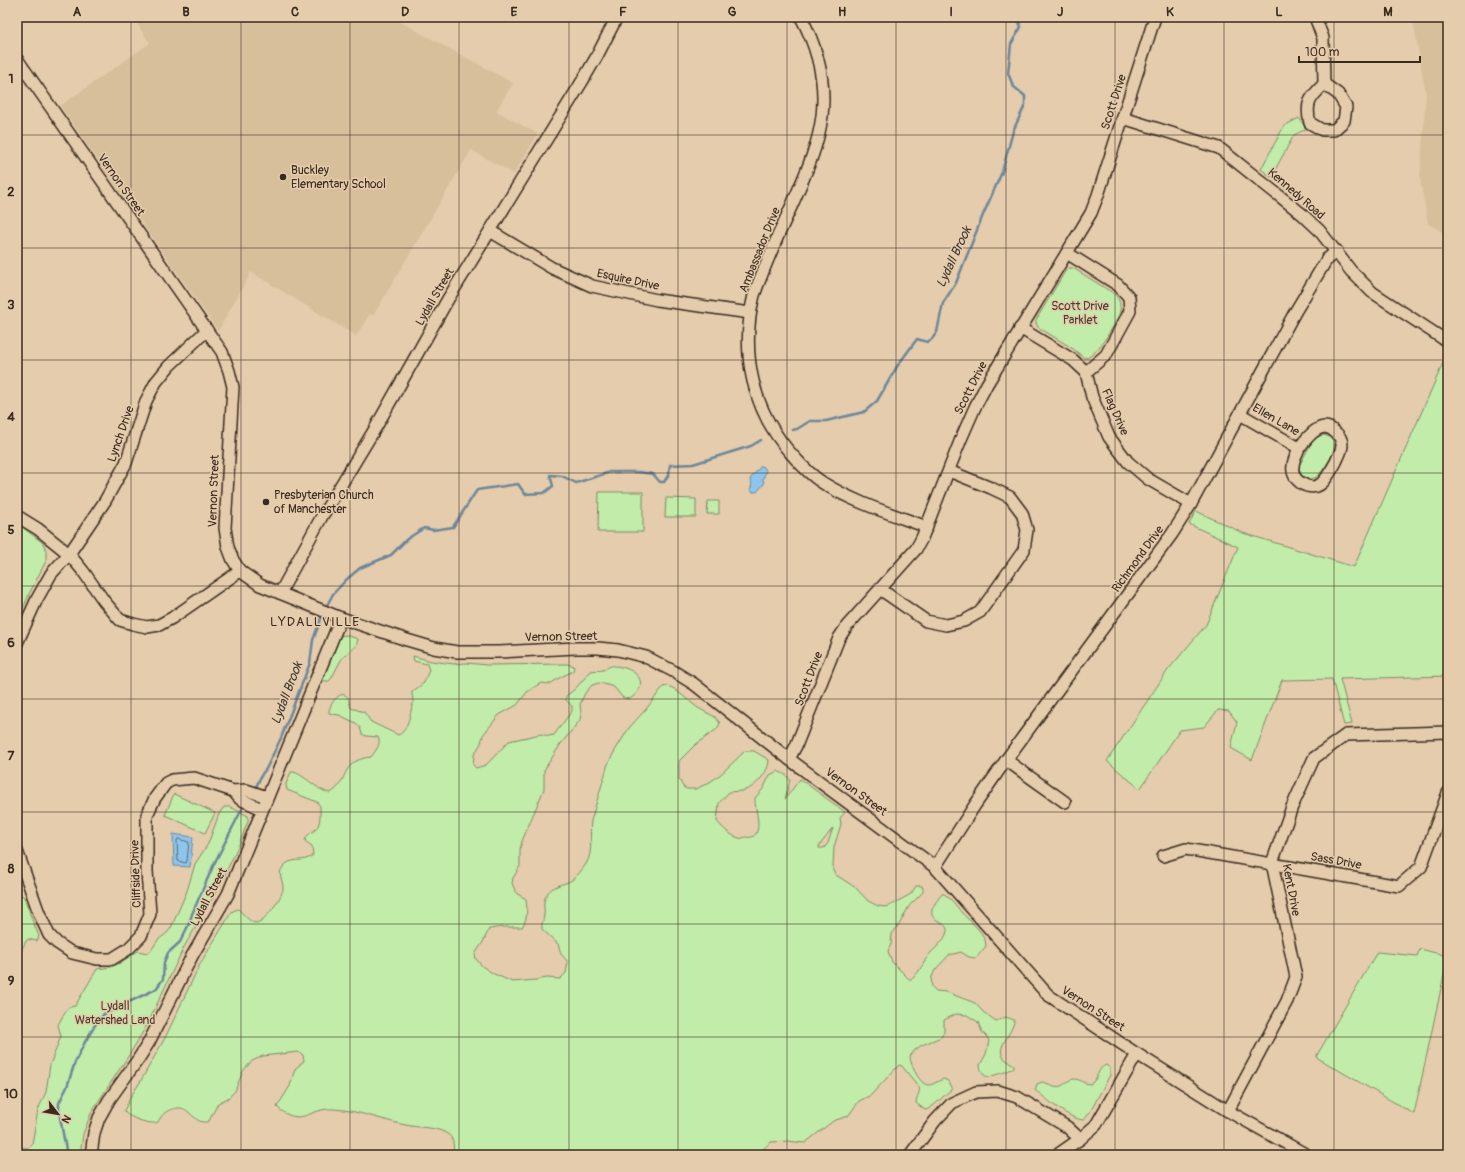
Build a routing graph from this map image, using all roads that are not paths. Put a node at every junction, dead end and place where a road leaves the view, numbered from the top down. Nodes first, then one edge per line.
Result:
1 (617, 17) edge
2 (801, 17) edge
3 (1155, 17) edge
4 (1316, 17) edge
5 (17, 59) edge
6 (1324, 84) dead end
7 (1123, 118) junction
8 (490, 231) junction
9 (1337, 251) junction
10 (1067, 253) junction
11 (750, 313) junction
12 (1020, 328) junction
13 (207, 330) junction
14 (1448, 342) edge
15 (1086, 372) junction
16 (1240, 414) junction
17 (1299, 448) junction
18 (949, 471) junction
19 (1191, 504) junction
20 (17, 516) edge
21 (927, 527) junction
22 (69, 554) junction
23 (240, 571) junction
24 (880, 590) junction
25 (280, 593) junction
26 (341, 618) junction
27 (17, 643) edge
28 (1448, 732) edge
29 (789, 759) junction
30 (1006, 760) junction
31 (1448, 794) edge
32 (245, 795) junction
33 (267, 797) junction
34 (1065, 802) dead end
35 (262, 809) junction
36 (17, 851) edge
37 (1163, 856) dead end
38 (1272, 863) junction
39 (935, 867) junction
40 (1137, 1054) junction
41 (1228, 1111) junction
42 (1080, 1139) junction
43 (90, 1155) edge
44 (910, 1155) edge
45 (1057, 1155) edge
46 (1307, 1155) edge

1 - 8 street, Lydall Street
2 - 11 street, Ambassador Drive
3 - 7 street, Scott Drive
4 - 6 street
5 - 13 street, Vernon Street
7 - 9 street, Kennedy Road
7 - 10 street, Scott Drive
8 - 11 street, Esquire Drive
8 - 25 street, Lydall Street
9 - 14 street, Kennedy Road
9 - 16 street, Richmond Drive
10 - 12 street, Scott Drive
10 - 15 street
11 - 21 street, Ambassador Drive
12 - 15 street
12 - 18 street, Scott Drive
13 - 22 street, Lynch Drive
13 - 23 street, Vernon Street
15 - 19 street, Flag Drive
16 - 17 street, Ellen Lane
16 - 19 street, Richmond Drive
17 - 17 street, Ellen Lane
18 - 21 street, Scott Drive
18 - 24 street
19 - 30 street, Richmond Drive
20 - 22 street
21 - 24 street, Scott Drive
22 - 23 street
22 - 27 street
23 - 25 street, Vernon Street
24 - 29 street, Scott Drive
25 - 26 street, Vernon Street
26 - 29 street, Vernon Street
26 - 33 street, Lydall Street
28 - 38 street, Kent Drive
29 - 39 street, Vernon Street
30 - 34 street
30 - 39 street, Richmond Drive
31 - 38 street, Sass Drive
32 - 33 street, Cliffside Drive
32 - 35 street, Cliffside Drive
32 - 36 street, Cliffside Drive
33 - 35 street, Lydall Street
35 - 43 street, Lydall Street
37 - 38 street, Sass Drive
38 - 41 street, Kent Drive
39 - 40 street, Vernon Street
40 - 41 street, Vernon Street
40 - 42 street
41 - 46 street, Vernon Street
42 - 44 street
42 - 45 street

